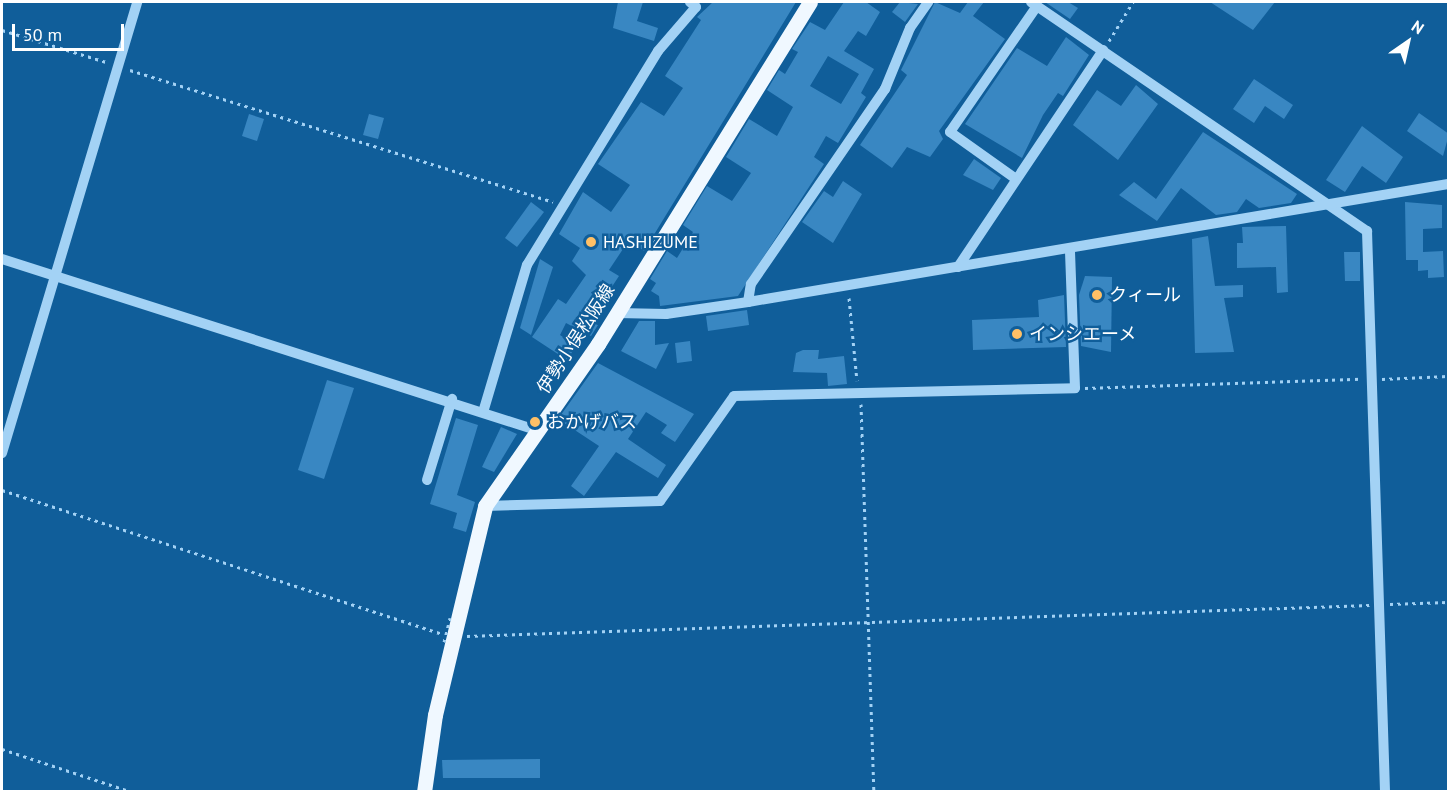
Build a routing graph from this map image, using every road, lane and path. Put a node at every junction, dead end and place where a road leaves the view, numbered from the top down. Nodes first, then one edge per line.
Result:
1 (137, 2) edge
2 (690, 2) edge
3 (810, 2) edge
4 (928, 2) edge
5 (1133, 2) edge
6 (1034, 4) edge
7 (2, 30) edge
8 (1105, 48) junction
9 (116, 66) junction
10 (1016, 179) junction
11 (1449, 184) edge
12 (1330, 204) junction
13 (563, 206) junction
14 (1070, 249) junction
15 (2, 259) edge
16 (958, 267) junction
17 (52, 275) junction
18 (848, 285) junction
19 (748, 302) junction
20 (617, 313) junction
21 (1449, 376) edge
22 (1374, 379) junction
23 (1075, 388) junction
24 (860, 394) junction
25 (452, 399) junction
26 (483, 409) junction
27 (539, 431) junction
28 (2, 453) edge
29 (427, 480) dead end
30 (2, 490) edge
31 (485, 506) junction
32 (1449, 602) edge
33 (1379, 604) junction
34 (450, 618) dead end
35 (868, 624) junction
36 (448, 639) junction
37 (2, 749) edge
38 (132, 792) edge
39 (424, 792) edge
40 (874, 792) edge
41 (1385, 792) edge

1 - 9 street
2 - 13 street
3 - 20 main road, 伊勢小俣松阪線
4 - 19 street
5 - 8 path
6 - 8 street
6 - 10 street
7 - 9 path
8 - 10 street
8 - 12 street
9 - 13 path
9 - 17 street
10 - 16 street
11 - 12 street
12 - 14 street
12 - 22 street
13 - 26 street
14 - 16 street
14 - 23 street
15 - 17 street
16 - 18 street
17 - 25 street
17 - 28 street
18 - 19 street
18 - 24 path
19 - 20 street
20 - 27 main road, 伊勢小俣松阪線
21 - 22 path
22 - 23 path
22 - 33 street
23 - 24 street
24 - 31 street
24 - 35 path
25 - 26 street
25 - 29 street
26 - 27 street
27 - 31 main road, 伊勢小俣松阪線
30 - 36 path
31 - 36 main road, 伊勢小俣松阪線
32 - 33 path
33 - 35 path
33 - 41 street
34 - 36 path, bridge
35 - 36 path
35 - 40 path
36 - 39 main road, 伊勢小俣松阪線
37 - 38 path

